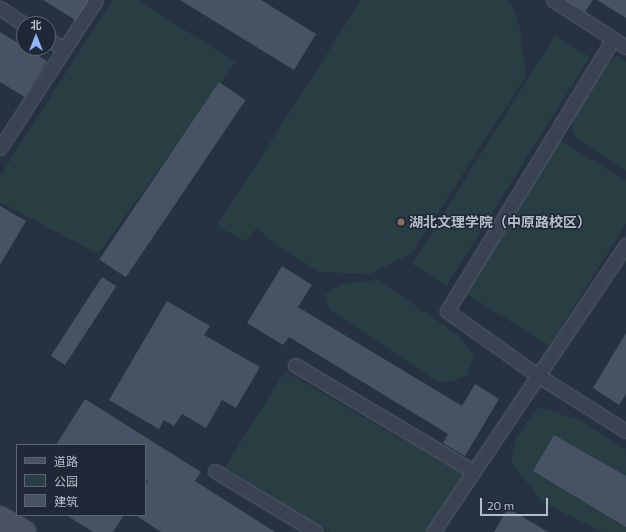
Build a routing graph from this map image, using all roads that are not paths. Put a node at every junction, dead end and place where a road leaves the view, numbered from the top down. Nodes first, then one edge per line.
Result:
1 (96, 0) edge
2 (553, 0) edge
3 (0, 8) edge
4 (16, 19) edge
5 (613, 39) junction
6 (56, 44) edge
7 (626, 47) edge
8 (64, 49) junction
9 (5, 128) edge
10 (0, 148) edge
11 (626, 245) edge
12 (295, 365) dead end
13 (537, 374) junction
14 (626, 430) edge
15 (215, 471) dead end
16 (473, 471) junction
17 (0, 518) edge
18 (24, 532) edge
19 (316, 532) edge
20 (433, 532) edge

1 - 8 lane
2 - 5 lane
3 - 4 lane
5 - 7 lane
5 - 13 lane
6 - 8 lane
8 - 9 lane
9 - 10 lane
11 - 13 lane
12 - 16 lane
13 - 14 lane
13 - 16 lane
15 - 19 lane
16 - 20 lane
17 - 18 street

